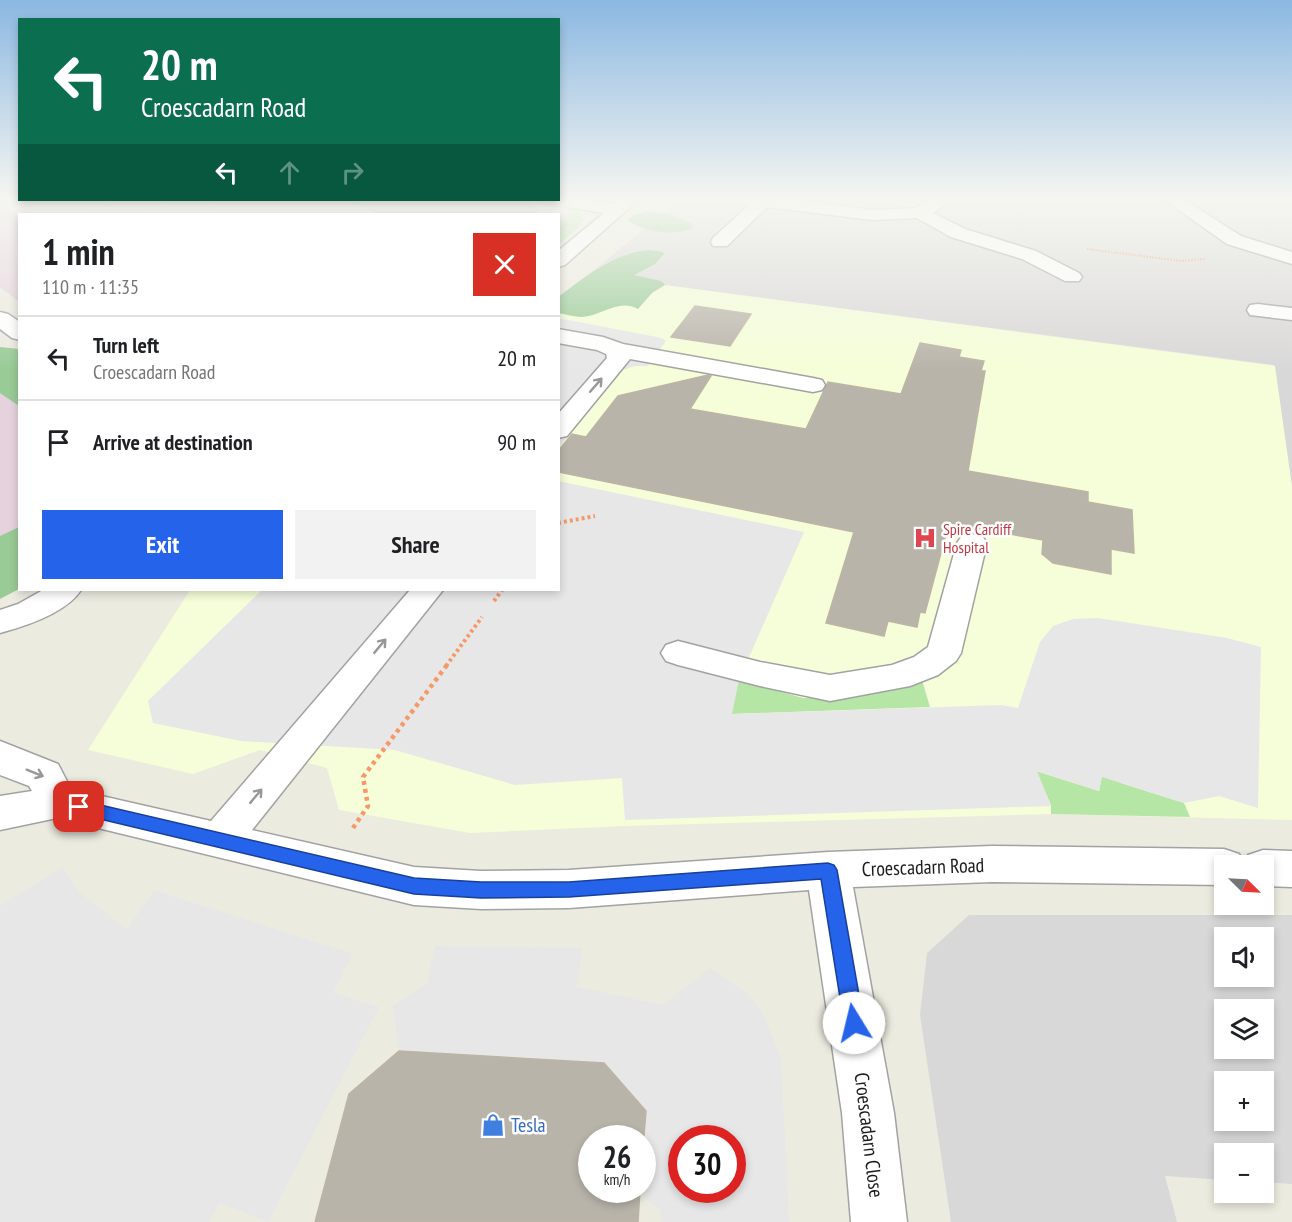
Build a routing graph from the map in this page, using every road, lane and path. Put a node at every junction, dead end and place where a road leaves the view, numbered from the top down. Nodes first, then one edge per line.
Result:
1 (1031, 256) edge
2 (1145, 256) edge
3 (1213, 256) edge
4 (1072, 278) dead end
5 (1257, 310) dead end
6 (1292, 314) edge
7 (0, 319) edge
8 (18, 332) edge
9 (560, 336) edge
10 (617, 350) junction
11 (813, 385) dead end
12 (560, 428) edge
13 (595, 516) dead end
14 (560, 523) edge
15 (972, 543) dead end
16 (63, 591) edge
17 (426, 591) edge
18 (501, 591) edge
19 (494, 601) dead end
20 (15, 617) edge
21 (482, 617) dead end
22 (0, 646) edge
23 (678, 653) dead end
24 (0, 756) edge
25 (57, 802) junction
26 (0, 813) edge
27 (219, 841) junction
28 (329, 867) junction
29 (1214, 867) edge
30 (1274, 868) edge
31 (1292, 869) edge
32 (828, 870) junction
33 (879, 1222) edge

1 - 4 street
2 - 3 path
5 - 6 street
7 - 8 street
9 - 10 street
10 - 11 street
12 -> 10 street
13 - 14 path
15 - 23 street
16 - 20 street
27 -> 17 street
18 - 19 path
20 - 22 street
21 - 28 path
24 -> 25 street
25 - 26 street, Croescadarn Road
25 - 27 street, Croescadarn Road
27 - 28 street, Croescadarn Road
28 - 32 street, Croescadarn Road
29 - 32 street, Croescadarn Road
30 - 31 street
32 - 33 street, Croescadarn Close

